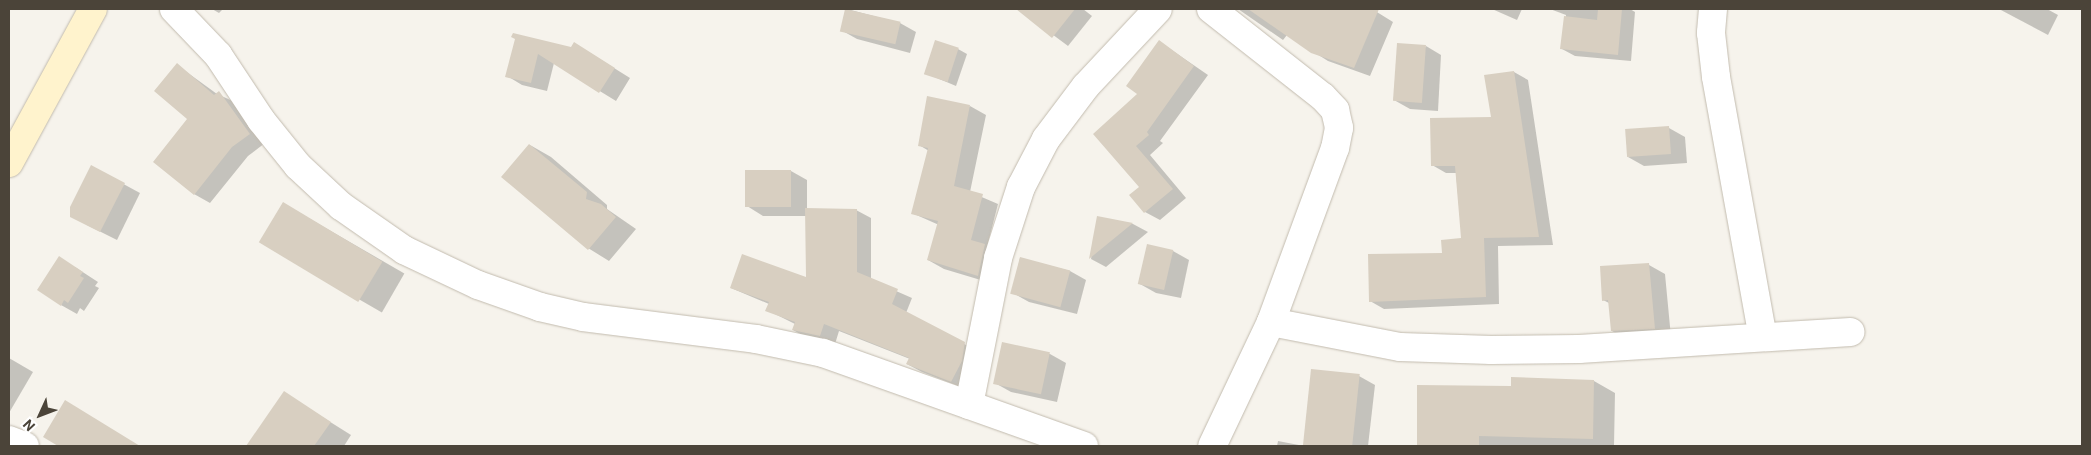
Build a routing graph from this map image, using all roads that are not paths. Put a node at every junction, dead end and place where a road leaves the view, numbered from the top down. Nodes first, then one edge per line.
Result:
1 (93, 9) edge
2 (174, 9) edge
3 (1158, 9) edge
4 (1211, 9) edge
5 (1713, 9) edge
6 (9, 163) edge
7 (1272, 322) junction
8 (1850, 332) dead end
9 (1763, 337) junction
10 (969, 405) junction
11 (9, 440) edge
12 (25, 446) edge
13 (1084, 446) edge
14 (1212, 446) edge

1 - 6 main road
2 - 10 street
3 - 10 street
4 - 7 street
5 - 9 street
7 - 9 street
7 - 14 street
8 - 9 street
10 - 13 street
11 - 12 street

